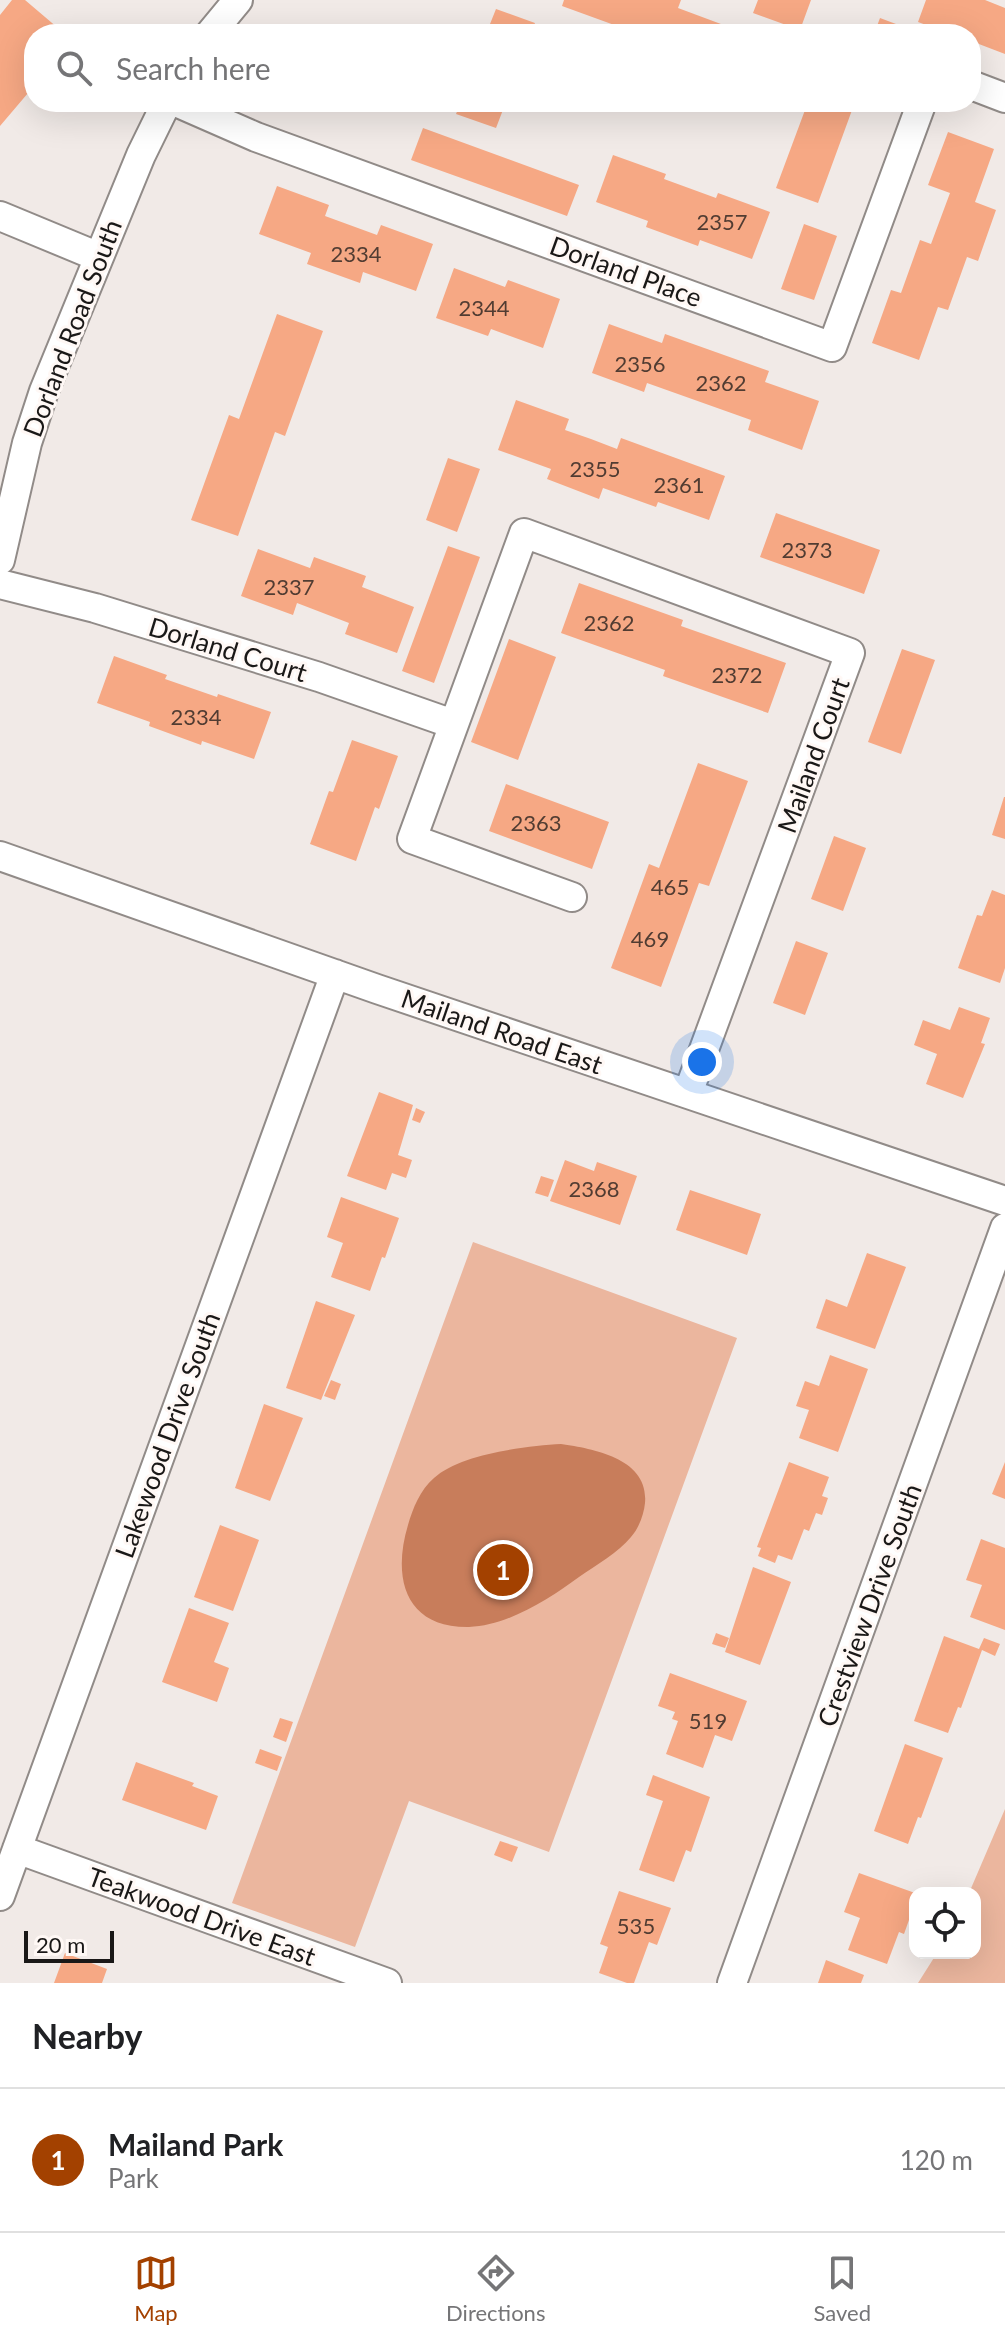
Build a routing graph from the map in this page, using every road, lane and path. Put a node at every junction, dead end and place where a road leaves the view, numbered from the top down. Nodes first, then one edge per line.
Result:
1 (238, 0) edge
2 (218, 24) edge
3 (981, 89) edge
4 (1005, 98) edge
5 (162, 112) edge
6 (199, 112) edge
7 (918, 112) edge
8 (0, 216) edge
9 (99, 257) junction
10 (0, 560) edge
11 (0, 584) edge
12 (453, 724) junction
13 (0, 856) edge
14 (572, 897) dead end
15 (335, 974) junction
16 (688, 1093) junction
17 (1005, 1201) edge
18 (1005, 1228) edge
19 (17, 1849) junction
20 (0, 1896) edge
21 (387, 1983) edge
22 (732, 1983) edge

1 - 2 street
3 - 4 street
5 - 9 street, Dorland Road South
6 - 7 street, Dorland Place
8 - 9 street
9 - 10 street, Dorland Road South
11 - 12 street, Dorland Court
12 - 14 street
12 - 16 street, Mailand Court
13 - 15 street, Mailand Road East
15 - 16 street, Mailand Road East
15 - 19 street, Lakewood Drive South
16 - 17 street, Mailand Road East
18 - 22 street, Crestview Drive South
19 - 20 street, Lakewood Drive South
19 - 21 street, Teakwood Drive East

